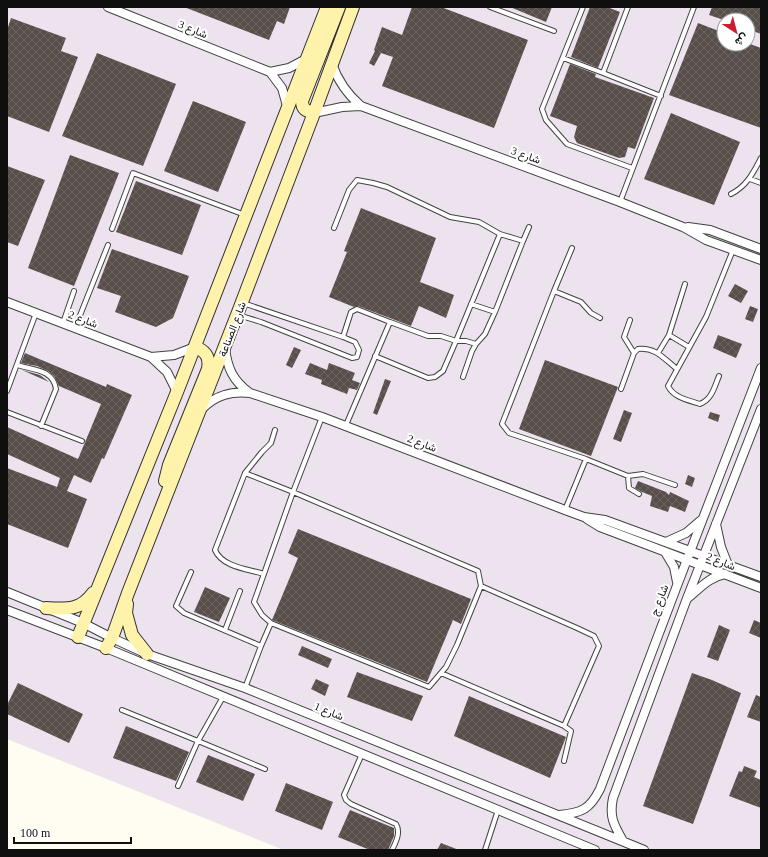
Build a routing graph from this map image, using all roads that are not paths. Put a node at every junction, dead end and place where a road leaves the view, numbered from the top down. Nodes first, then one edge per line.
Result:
1 (108, 7) edge
2 (327, 7) edge
3 (338, 7) edge
4 (353, 7) edge
5 (490, 7) edge
6 (583, 7) edge
7 (628, 7) edge
8 (694, 7) edge
9 (554, 31) dead end
10 (563, 58) junction
11 (306, 59) junction
12 (332, 63) junction
13 (270, 72) junction
14 (603, 73) junction
15 (661, 96) junction
16 (361, 106) junction
17 (288, 107) junction
18 (314, 114) junction
19 (761, 158) edge
20 (632, 168) junction
21 (750, 179) junction
22 (761, 183) edge
23 (731, 194) dead end
24 (620, 202) junction
25 (246, 215) junction
26 (529, 227) dead end
27 (683, 227) junction
28 (334, 228) dead end
29 (112, 229) dead end
30 (500, 234) junction
31 (523, 241) junction
32 (108, 245) dead end
33 (572, 248) dead end
34 (733, 249) junction
35 (761, 249) edge
36 (761, 260) edge
37 (685, 284) dead end
38 (74, 291) dead end
39 (554, 291) junction
40 (7, 302) edge
41 (242, 302) junction
42 (471, 304) junction
43 (495, 312) junction
44 (36, 313) junction
45 (237, 314) junction
46 (600, 318) dead end
47 (630, 320) dead end
48 (390, 322) junction
49 (63, 323) junction
50 (75, 328) junction
51 (668, 335) junction
52 (343, 337) junction
53 (456, 341) junction
54 (476, 344) junction
55 (225, 345) junction
56 (689, 346) junction
57 (195, 347) junction
58 (634, 353) junction
59 (658, 354) junction
60 (375, 356) junction
61 (151, 357) junction
62 (17, 365) junction
63 (761, 368) edge
64 (677, 369) junction
65 (719, 376) dead end
66 (463, 377) dead end
67 (621, 389) dead end
68 (7, 391) edge
69 (177, 392) junction
70 (250, 393) junction
71 (761, 409) edge
72 (200, 411) junction
73 (7, 412) edge
74 (322, 416) junction
75 (41, 426) junction
76 (346, 426) junction
77 (275, 430) dead end
78 (82, 441) dead end
79 (586, 459) junction
80 (245, 473) junction
81 (628, 476) junction
82 (675, 485) dead end
83 (293, 492) junction
84 (639, 494) dead end
85 (160, 510) junction
86 (565, 510) junction
87 (584, 517) junction
88 (702, 519) junction
89 (716, 524) junction
90 (666, 542) junction
91 (690, 551) junction
92 (665, 552) junction
93 (704, 555) junction
94 (686, 560) junction
95 (700, 564) junction
96 (728, 565) junction
97 (191, 572) dead end
98 (264, 574) junction
99 (725, 574) junction
100 (761, 577) edge
101 (678, 583) junction
102 (480, 586) junction
103 (98, 587) junction
104 (761, 588) edge
105 (240, 591) dead end
106 (7, 592) edge
107 (128, 593) junction
108 (686, 600) junction
109 (46, 608) junction
110 (7, 610) edge
111 (83, 623) junction
112 (271, 623) junction
113 (224, 630) junction
114 (78, 637) junction
115 (109, 643) junction
116 (261, 646) junction
117 (147, 654) junction
118 (441, 673) junction
119 (246, 688) junction
120 (223, 696) junction
121 (122, 710) dead end
122 (564, 726) junction
123 (198, 741) junction
124 (362, 754) junction
125 (564, 762) dead end
126 (265, 769) dead end
127 (178, 786) dead end
128 (498, 810) junction
129 (557, 815) junction
130 (623, 841) junction
131 (392, 850) edge
132 (485, 850) edge
133 (595, 850) edge
134 (644, 850) edge

1 - 13 street, شارع 3
2 - 11 street
3 - 18 street
4 - 12 street, شارع الصناعة
5 - 9 lane
6 - 10 lane
7 - 14 lane
8 - 15 lane
10 - 14 lane
10 - 20 lane
11 - 13 street
11 - 17 street
12 - 16 street, شارع 3
12 - 18 street, شارع الصناعة
13 - 17 street
14 - 15 lane
15 - 20 lane
16 - 18 street, شارع 3
16 - 24 street, شارع 3
17 - 25 street
18 - 41 street, شارع الصناعة
19 - 21 lane
20 - 24 lane
21 - 22 lane
21 - 23 lane
24 - 27 street, شارع 3
25 - 29 lane
25 - 57 street
26 - 31 lane
27 - 34 street, شارع 3
27 - 35 street, شارع 3
28 - 30 lane
30 - 31 lane
30 - 42 lane
31 - 43 lane
32 - 50 lane
33 - 39 lane
34 - 36 street, شارع 3
34 - 56 lane
37 - 51 lane
38 - 49 lane
39 - 46 lane
39 - 79 lane
40 - 44 street, شارع 2
41 - 45 street, شارع الصناعة
41 - 52 lane
42 - 43 lane
42 - 53 lane
43 - 54 lane
44 - 49 street, شارع 2
44 - 62 lane
45 - 52 lane
45 - 55 street, شارع الصناعة
47 - 58 lane
48 - 52 lane
48 - 53 lane
48 - 60 lane
49 - 50 street, شارع 2
50 - 61 street, شارع 2
51 - 56 lane
51 - 59 lane
53 - 54 lane
53 - 60 lane
54 - 66 lane
55 - 70 street, شارع 2
55 - 72 street, شارع الصناعة
56 - 64 lane
57 - 61 street, شارع 2
57 - 69 street
57 - 85 street
58 - 59 lane
58 - 67 lane
59 - 64 lane
60 - 76 lane
61 - 69 street, شارع 2
62 - 68 lane
62 - 75 lane
63 - 88 street, شارع ج
64 - 65 lane
69 - 103 street
70 - 72 street, شارع 2
70 - 74 street, شارع 2
71 - 89 street
72 - 85 street, شارع الصناعة
73 - 75 lane
74 - 76 street, شارع 2
74 - 83 lane
75 - 78 lane
76 - 86 street, شارع 2
77 - 80 lane
79 - 81 lane
79 - 86 lane
80 - 83 lane
80 - 98 lane
81 - 82 lane
81 - 84 lane
83 - 98 lane
83 - 102 lane
85 - 107 street, شارع الصناعة
86 - 87 street, شارع 2
87 - 90 street, شارع 2
87 - 92 street, شارع 2
88 - 90 street
88 - 91 street, شارع ج
89 - 93 street
89 - 96 street
90 - 91 street, شارع 2
91 - 93 street, شارع 2
91 - 94 street, شارع ج
92 - 94 street, شارع 2
92 - 101 street
93 - 95 street
93 - 96 street, شارع 2
94 - 95 street, شارع 2
94 - 101 street, شارع ج
95 - 99 street, شارع 2
95 - 108 street
96 - 100 street, شارع 2
97 - 113 lane
98 - 112 lane
99 - 104 street, شارع 2
99 - 108 street
101 - 129 street, شارع ج
102 - 118 lane
102 - 122 lane
103 - 109 street
103 - 111 street
105 - 113 lane
106 - 109 street, شارع 1
107 - 115 street, شارع الصناعة
107 - 117 street
108 - 130 street
109 - 111 street, شارع 1
110 - 114 street, شارع 1
111 - 114 street
111 - 115 street, شارع 1
112 - 116 lane
112 - 118 lane
113 - 116 lane
114 - 115 street, شارع 1
115 - 117 street, شارع 1
115 - 120 street, شارع 1
116 - 119 lane
117 - 119 street, شارع 1
118 - 122 lane
119 - 129 street, شارع 1
120 - 123 lane
120 - 124 street, شارع 1
121 - 123 lane
122 - 125 lane
123 - 126 lane
123 - 127 lane
124 - 128 street, شارع 1
124 - 131 lane
128 - 132 lane
128 - 133 street, شارع 1
129 - 130 street, شارع 1
130 - 134 street, شارع 1

